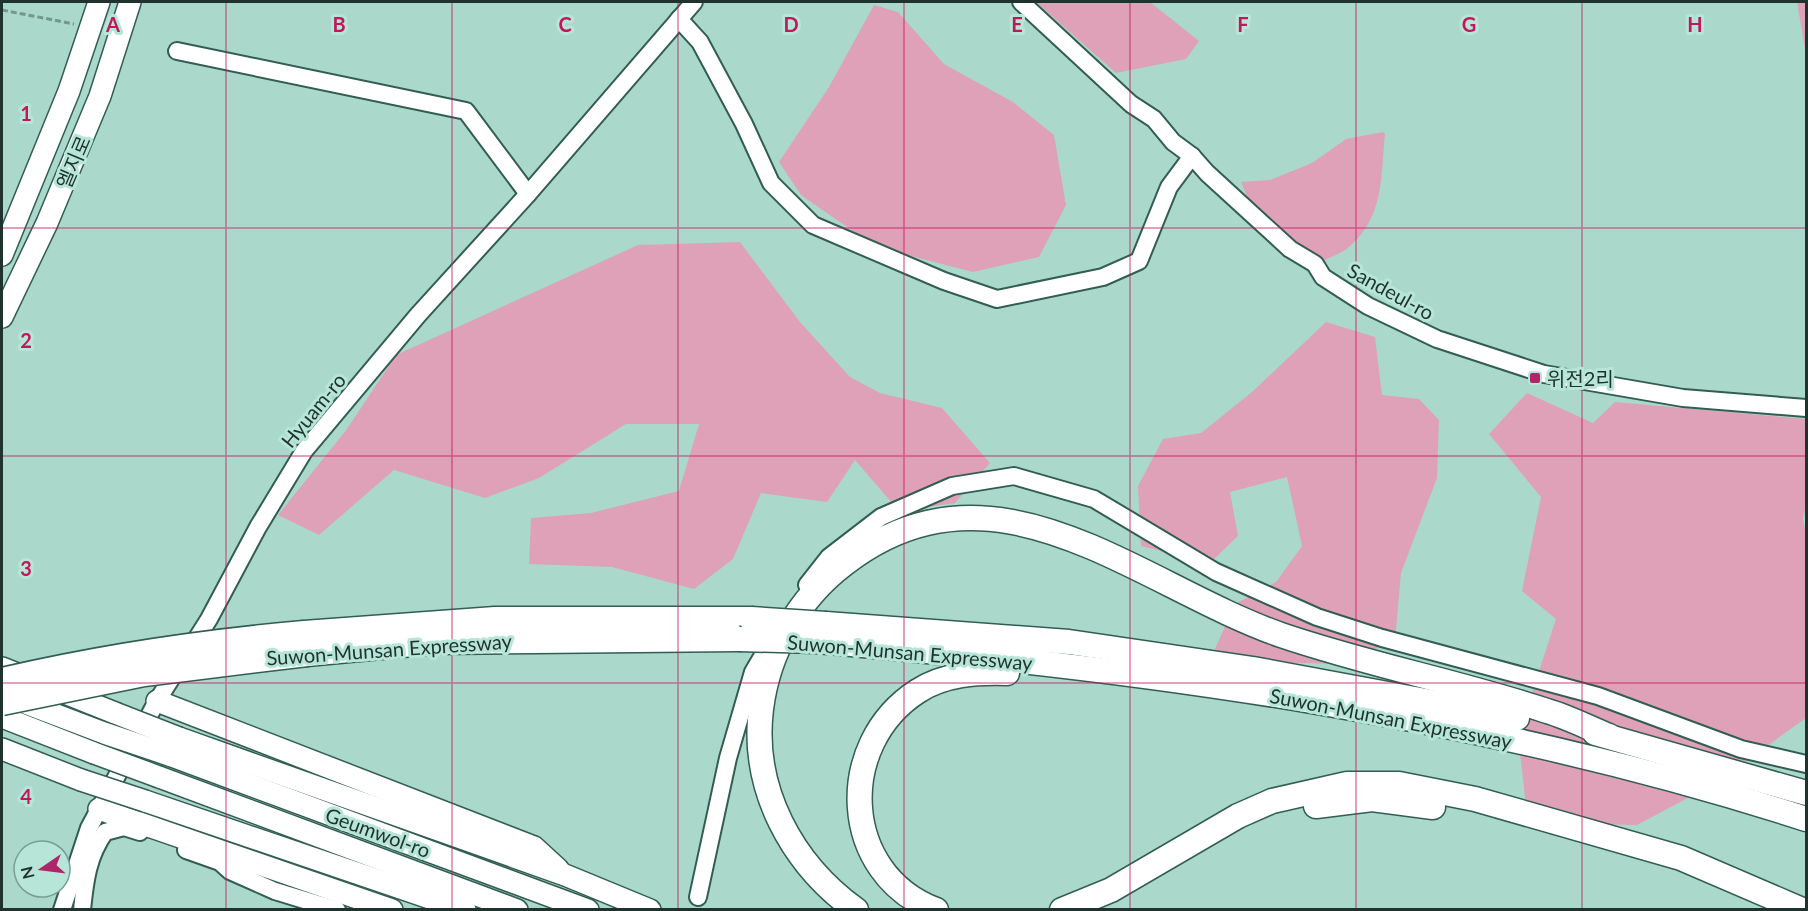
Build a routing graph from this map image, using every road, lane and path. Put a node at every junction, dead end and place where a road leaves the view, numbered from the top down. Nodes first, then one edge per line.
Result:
1 (99, 2) edge
2 (130, 2) edge
3 (694, 2) edge
4 (1021, 2) edge
5 (2, 10) edge
6 (679, 19) junction
7 (91, 28) junction
8 (177, 51) dead end
9 (1192, 156) junction
10 (528, 194) junction
11 (2, 255) edge
12 (2, 317) edge
13 (1806, 408) edge
14 (821, 633) junction
15 (305, 644) junction
16 (2, 668) edge
17 (1112, 673) junction
18 (2, 680) edge
19 (2, 693) edge
20 (157, 701) junction
21 (2, 703) edge
22 (2, 717) edge
23 (1610, 736) junction
24 (174, 747) junction
25 (2, 749) edge
26 (1806, 764) edge
27 (1806, 792) edge
28 (99, 809) junction
29 (1806, 819) edge
30 (565, 875) junction
31 (698, 897) dead end
32 (62, 909) edge
33 (82, 909) edge
34 (337, 909) edge
35 (392, 909) edge
36 (465, 909) edge
37 (517, 909) edge
38 (588, 909) edge
39 (650, 909) edge
40 (856, 909) edge
41 (936, 909) edge
42 (1062, 909) edge
43 (1108, 909) edge
44 (1769, 909) edge
45 (1802, 909) edge

1 - 7 main road, 엘지로
2 - 12 main road, 엘지로
3 - 6 street, Hyuam-ro
4 - 9 street, Sandeul-ro
5 - 7 path
6 - 9 street
6 - 10 street, Hyuam-ro
7 - 11 main road, 엘지로
8 - 10 street
9 - 13 street, Sandeul-ro
10 - 20 street, Hyuam-ro
14 - 15 highway, Suwon-Munsan Expressway, bridge
14 - 17 highway, Suwon-Munsan Expressway
14 - 23 highway, Suwon-Munsan Expressway
15 - 18 highway, Suwon-Munsan Expressway, bridge
15 - 21 highway, Suwon-Munsan Expressway, bridge
16 - 24 main road, bridge
17 - 29 highway, Suwon-Munsan Expressway
17 - 41 highway
19 - 24 main road, bridge
20 - 28 street, Hyuam-ro
20 - 30 main road
22 - 37 main road, Geumwol-ro, bridge
23 - 27 highway, Suwon-Munsan Expressway
23 - 40 highway
24 - 30 main road
24 - 38 main road, Geumwol-ro
25 - 36 main road, bridge
26 - 31 street
28 - 32 street, Hyuam-ro
28 - 35 main road
30 - 39 main road
33 - 34 street
42 - 45 highway
43 - 44 highway

